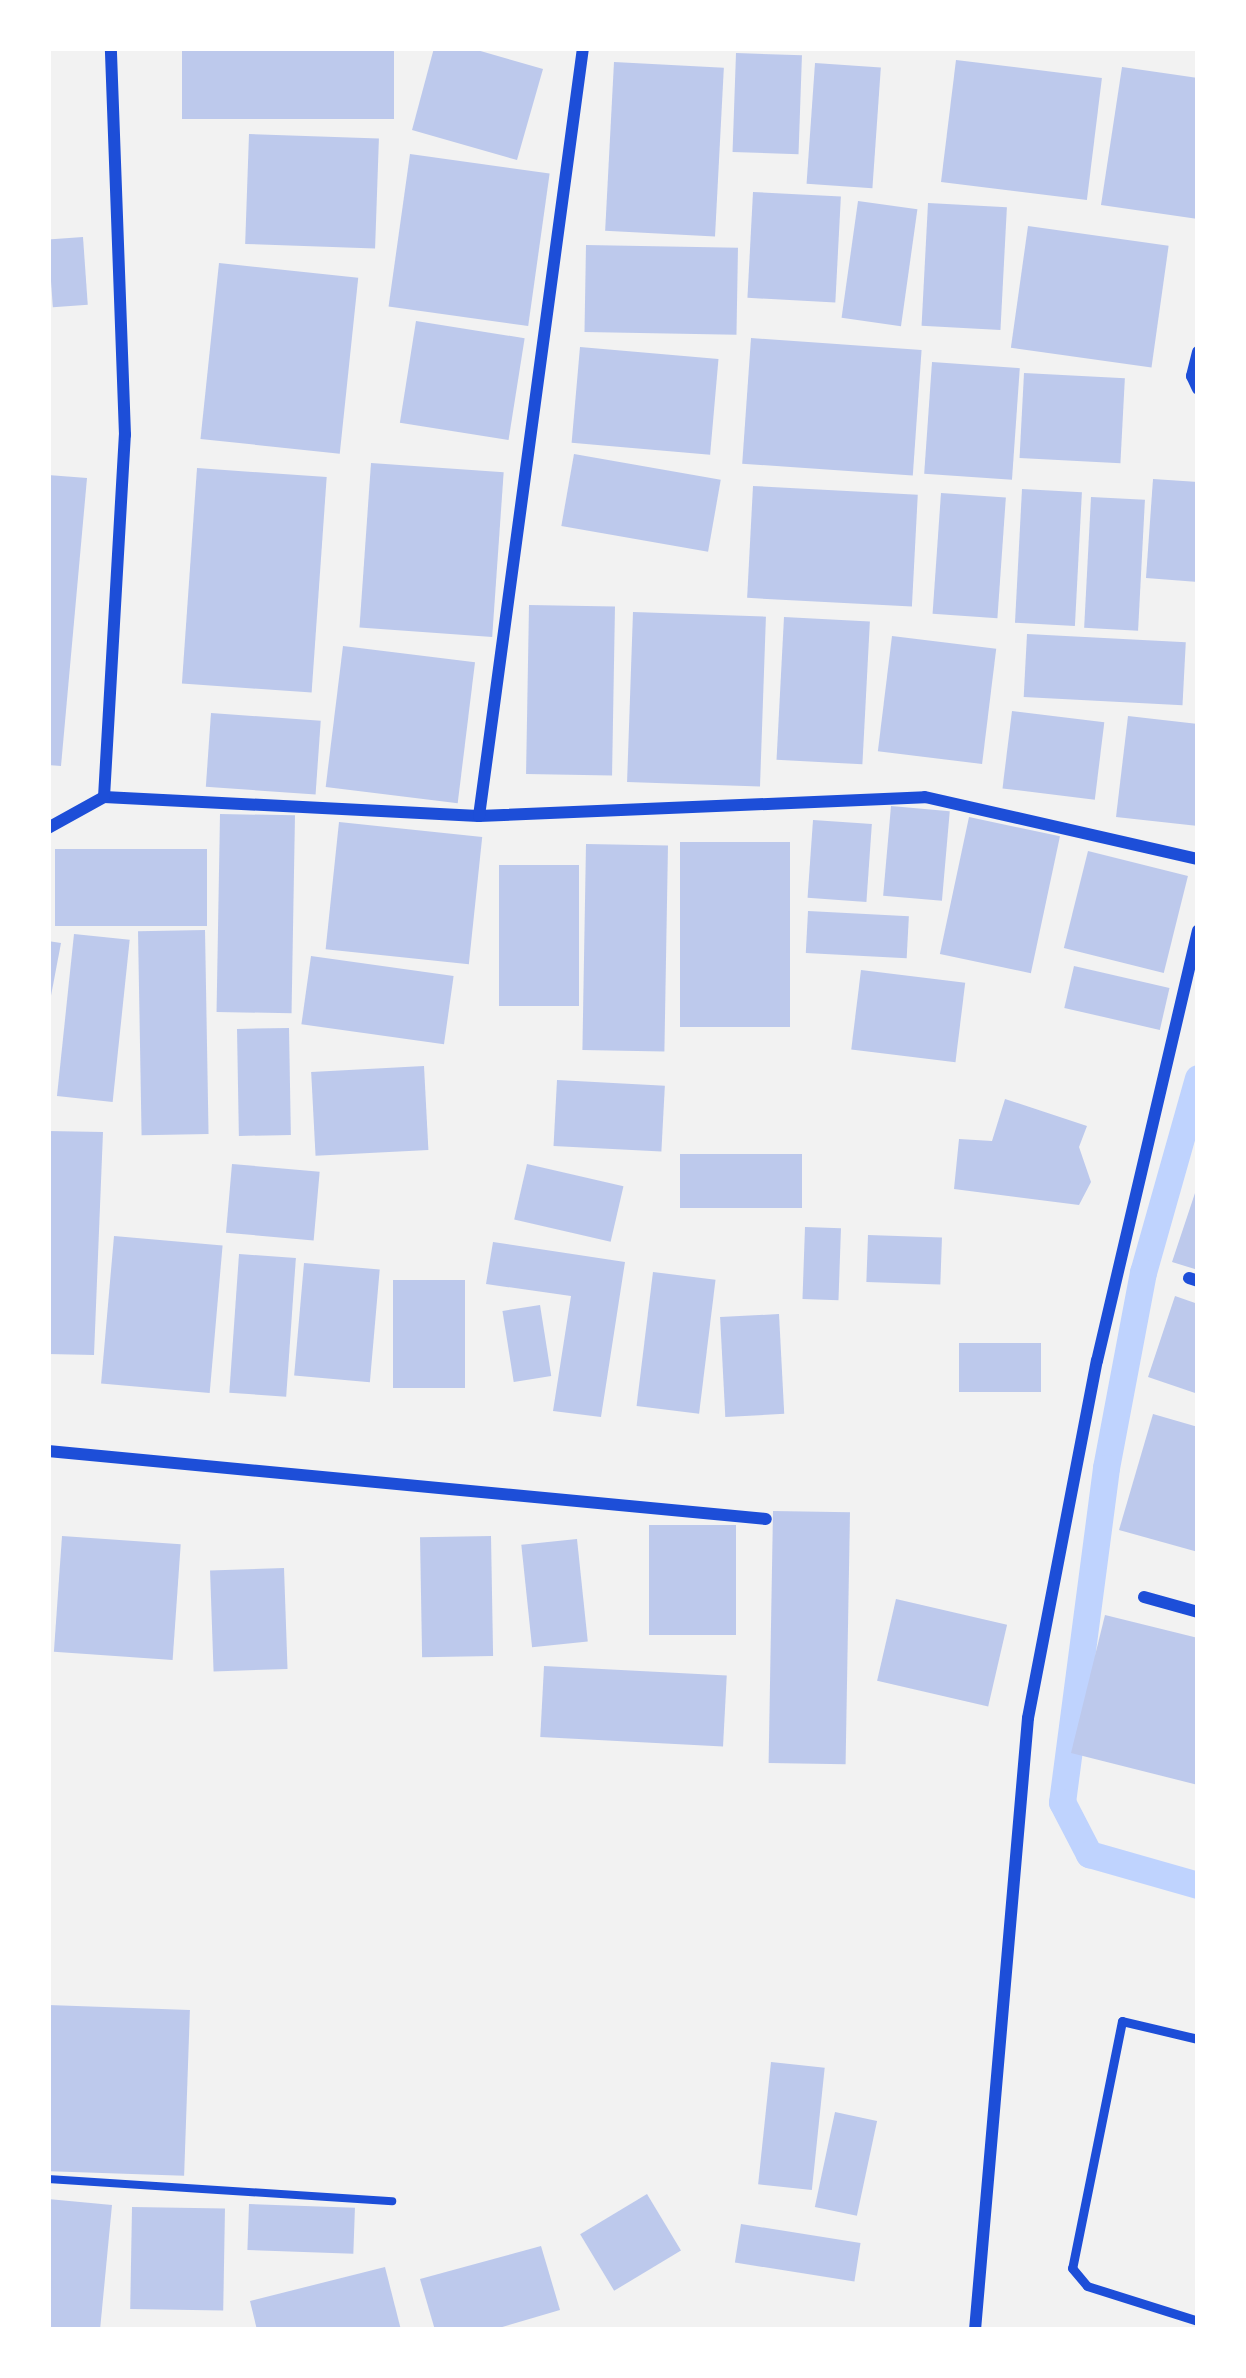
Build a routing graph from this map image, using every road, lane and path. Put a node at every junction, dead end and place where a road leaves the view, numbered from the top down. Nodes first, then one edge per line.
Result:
1 (112, 48) edge
2 (583, 48) edge
3 (1198, 352) edge
4 (1198, 389) edge
5 (104, 797) junction
6 (479, 816) junction
7 (48, 829) edge
8 (1198, 859) edge
9 (1198, 931) edge
10 (1194, 968) edge
11 (48, 1451) edge
12 (766, 1519) dead end
13 (1144, 1598) dead end
14 (1198, 1612) edge
15 (1198, 2039) edge
16 (48, 2179) edge
17 (392, 2200) dead end
18 (1198, 2321) edge
19 (975, 2330) edge

1 - 5 street
2 - 6 street
3 - 4 street
5 - 6 street
5 - 7 street
6 - 8 street
9 - 10 street
10 - 19 street
11 - 12 street
13 - 14 street
15 - 18 lane
16 - 17 path

